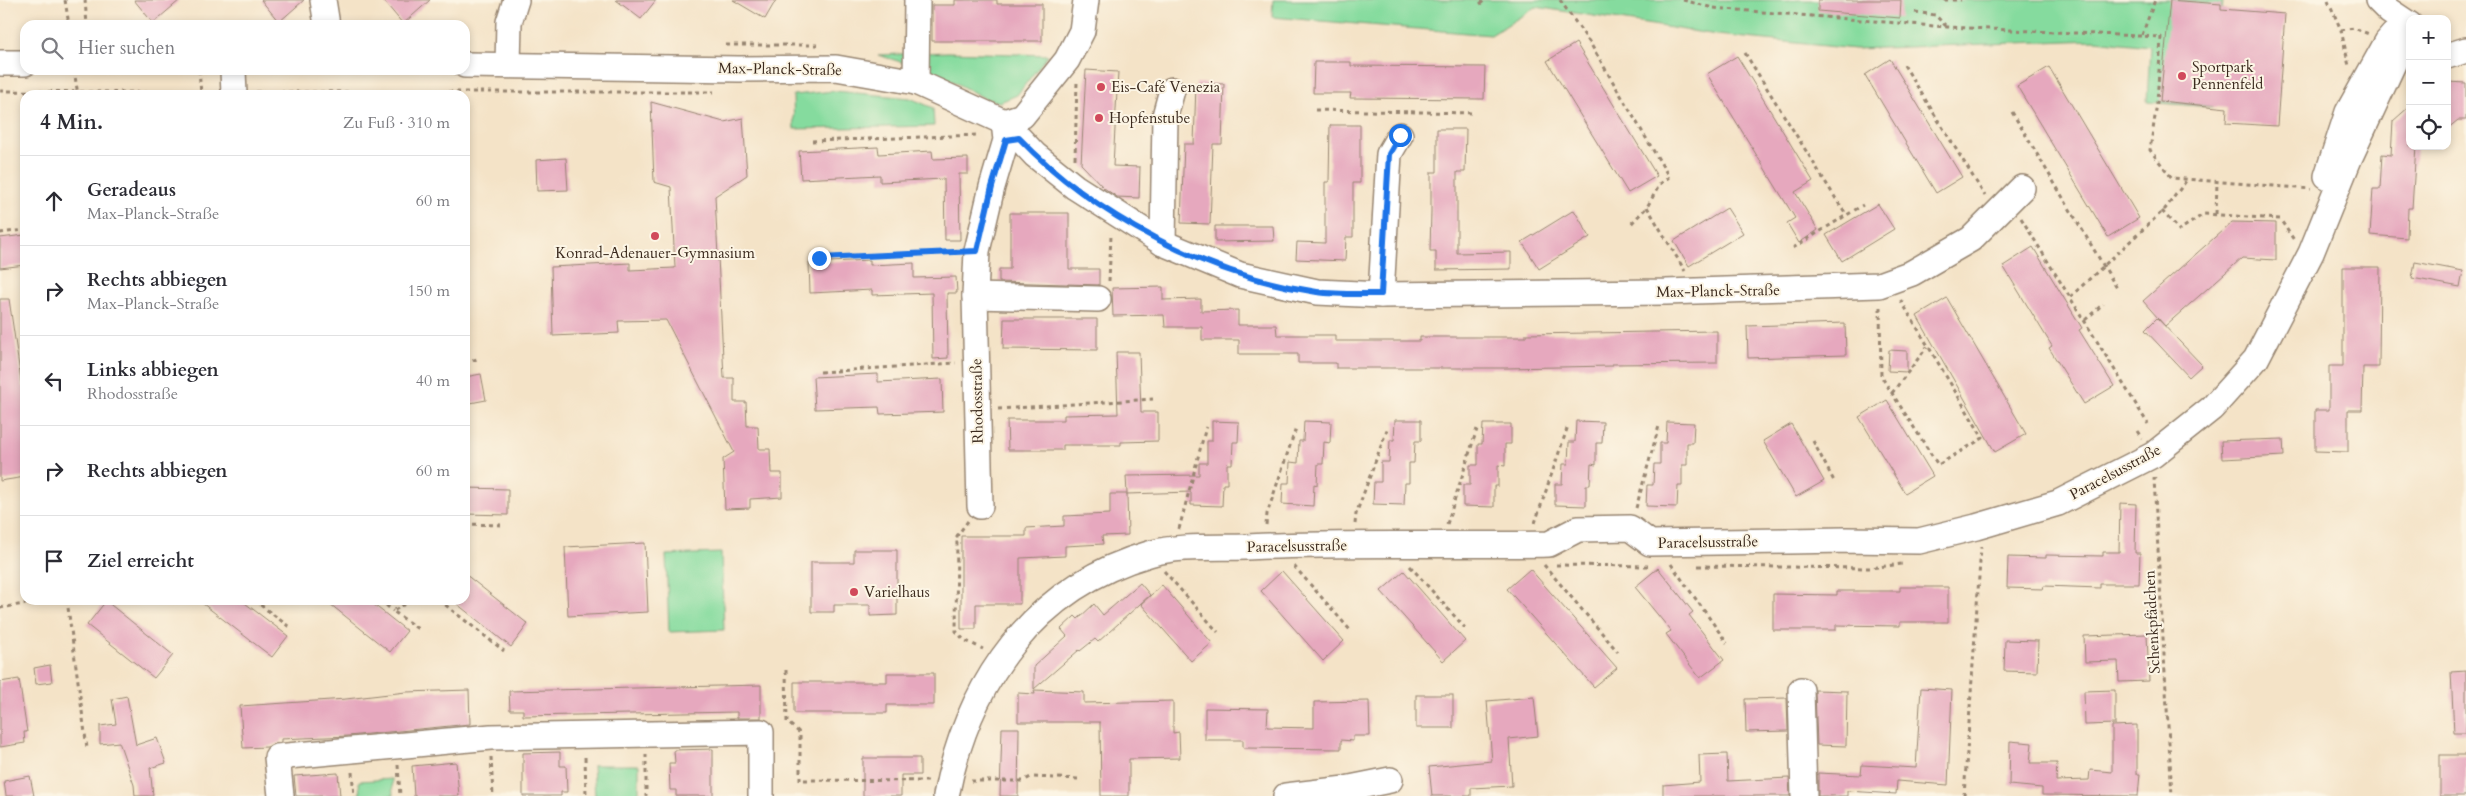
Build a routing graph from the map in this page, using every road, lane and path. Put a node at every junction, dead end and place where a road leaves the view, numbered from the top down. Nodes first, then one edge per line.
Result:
1 (65, 0) edge
2 (85, 0) edge
3 (322, 0) edge
4 (516, 0) edge
5 (917, 0) edge
6 (1086, 0) edge
7 (1485, 0) edge
8 (1560, 0) edge
9 (1683, 0) edge
10 (1944, 0) edge
11 (1961, 0) edge
12 (2155, 0) edge
13 (2328, 0) edge
14 (2378, 0) edge
15 (1480, 4) dead end
16 (1915, 12) dead end
17 (67, 20) edge
18 (87, 20) edge
19 (326, 20) edge
20 (2406, 22) edge
21 (2406, 26) edge
22 (1947, 27) junction
23 (2406, 30) edge
24 (2142, 35) junction
25 (2451, 42) edge
26 (2466, 45) edge
27 (2466, 50) edge
28 (1745, 53) dead end
29 (2451, 55) edge
30 (0, 63) edge
31 (20, 63) edge
32 (470, 65) edge
33 (508, 65) junction
34 (1904, 65) dead end
35 (2349, 67) dead end
36 (1078, 73) dead end
37 (2406, 74) edge
38 (75, 75) edge
39 (199, 75) edge
40 (916, 82) junction
41 (234, 86) edge
42 (77, 90) edge
43 (201, 90) edge
44 (218, 90) edge
45 (306, 90) edge
46 (1172, 90) dead end
47 (0, 92) edge
48 (716, 92) dead end
49 (20, 93) edge
50 (470, 93) edge
51 (2377, 101) junction
52 (1315, 110) dead end
53 (2012, 112) dead end
54 (1474, 113) dead end
55 (1005, 131) junction
56 (1400, 135) dead end
57 (812, 141) dead end
58 (2186, 181) junction
59 (2217, 182) junction
60 (1074, 187) junction
61 (2317, 189) dead end
62 (2009, 201) junction
63 (1863, 205) dead end
64 (1647, 207) junction
65 (1112, 212) junction
66 (2162, 212) junction
67 (2216, 214) junction
68 (1846, 215) junction
69 (1629, 226) dead end
70 (2184, 227) dead end
71 (20, 231) edge
72 (2180, 231) dead end
73 (0, 233) edge
74 (1164, 243) junction
75 (1793, 248) dead end
76 (977, 251) junction
77 (2311, 254) junction
78 (819, 258) dead end
79 (2104, 266) junction
80 (1885, 283) junction
81 (2118, 290) dead end
82 (1697, 291) junction
83 (1381, 294) junction
84 (975, 296) junction
85 (2070, 297) junction
86 (1098, 299) joint
87 (2103, 304) dead end
88 (2084, 320) junction
89 (1927, 347) junction
90 (477, 359) dead end
91 (470, 361) edge
92 (976, 362) junction
93 (820, 372) dead end
94 (1892, 392) junction
95 (1153, 399) dead end
96 (977, 410) junction
97 (2148, 424) dead end
98 (1568, 426) dead end
99 (1659, 426) dead end
100 (1206, 427) dead end
101 (1388, 427) dead end
102 (1296, 428) dead end
103 (1477, 428) dead end
104 (1813, 441) dead end
105 (2153, 455) junction
106 (1834, 481) dead end
107 (980, 506) joint
108 (470, 524) edge
109 (502, 525) dead end
110 (1630, 528) junction
111 (1983, 536) junction
112 (1441, 544) junction
113 (1352, 545) junction
114 (1972, 550) dead end
115 (1275, 552) junction
116 (1531, 555) junction
117 (1658, 558) junction
118 (1164, 561) junction
119 (1418, 563) dead end
120 (1907, 563) dead end
121 (1544, 564) junction
122 (1294, 565) junction
123 (1304, 565) dead end
124 (1673, 565) junction
125 (1682, 566) dead end
126 (1692, 566) dead end
127 (20, 605) edge
128 (68, 605) edge
129 (261, 605) edge
130 (386, 605) edge
131 (404, 605) edge
132 (445, 605) edge
133 (0, 608) edge
134 (394, 611) junction
135 (292, 628) dead end
136 (1465, 628) dead end
137 (418, 629) dead end
138 (1218, 632) dead end
139 (1351, 632) dead end
140 (1727, 643) dead end
141 (504, 651) dead end
142 (1618, 652) dead end
143 (1001, 659) junction
144 (786, 670) dead end
145 (1801, 690) dead end
146 (645, 734) junction
147 (585, 735) junction
148 (490, 737) junction
149 (396, 745) junction
150 (87, 748) dead end
151 (1081, 779) dead end
152 (1390, 780) dead end
153 (948, 788) edge
154 (281, 796) edge
155 (400, 796) edge
156 (493, 796) edge
157 (586, 796) edge
158 (646, 796) edge
159 (761, 796) edge
160 (1286, 796) edge
161 (1804, 796) edge
162 (1964, 796) edge
163 (2172, 796) edge

1 - 17 path
2 - 18 path
3 - 19 street
4 - 33 street
5 - 40 street
6 - 55 street
7 - 15 path
8 - 64 path
9 - 22 path
10 - 11 path
12 - 24 path
13 - 35 path
14 - 20 street
16 - 22 path
21 - 77 street, Paracelsusstraße
22 - 24 path
23 - 51 street, Paracelsusstraße
24 - 58 path
25 - 26 street
27 - 29 street
28 - 68 path
30 - 31 street
32 - 33 street, Max-Planck-Straße
33 - 40 street, Max-Planck-Straße
34 - 62 path
36 - 60 path
37 - 51 street, Paracelsusstraße
38 - 42 path
39 - 43 path
40 - 55 street, Max-Planck-Straße
41 - 44 path
41 - 45 path
46 - 74 street
47 - 49 path
48 - 50 path
51 - 77 street, Paracelsusstraße
52 - 54 path
53 - 79 path
55 - 57 path
55 - 60 street, Max-Planck-Straße
55 - 76 street, Rhodosstraße
56 - 83 street
58 - 59 path
58 - 66 path
59 - 61 path
59 - 67 path
60 - 65 street, Max-Planck-Straße
62 - 80 street, Max-Planck-Straße
62 - 85 path
63 - 68 path
64 - 69 path
64 - 82 path
65 - 74 street, Max-Planck-Straße
65 - 86 path
66 - 72 path
66 - 79 path
67 - 70 path
67 - 77 path
68 - 75 path
71 - 73 path
74 - 83 street, Max-Planck-Straße
76 - 78 path
76 - 84 street, Rhodosstraße
77 - 105 street, Paracelsusstraße
79 - 81 path
79 - 85 path
80 - 82 street, Max-Planck-Straße
80 - 89 path
80 - 94 path
82 - 83 street, Max-Planck-Straße
84 - 86 street
84 - 92 street, Rhodosstraße
85 - 88 path
87 - 88 path
88 - 97 path
89 - 94 path
89 - 94 path
90 - 91 path
92 - 93 path
92 - 96 street, Rhodosstraße
95 - 96 path
96 - 107 street, Rhodosstraße
98 - 116 path
99 - 110 path
100 - 118 path
101 - 113 path
102 - 115 path
103 - 112 path
104 - 106 path
105 - 111 street, Paracelsusstraße
105 - 163 path, Schenkpfädchen
107 - 143 path
108 - 109 path
110 - 116 street, Paracelsusstraße
110 - 117 street, Paracelsusstraße
111 - 114 path
111 - 117 street, Paracelsusstraße
111 - 162 path
112 - 113 street, Paracelsusstraße
112 - 116 street, Paracelsusstraße
113 - 115 street, Paracelsusstraße
115 - 118 street, Paracelsusstraße
115 - 122 path
115 - 122 path
116 - 121 path
116 - 121 path
117 - 121 path
117 - 124 path
117 - 124 path
118 - 138 path
118 - 143 street, Paracelsusstraße
119 - 136 path
120 - 126 path
121 - 142 path
122 - 123 path
122 - 139 path
124 - 125 path
124 - 140 path
127 - 133 path
128 - 150 path
129 - 135 path
130 - 134 path
131 - 134 path
132 - 141 path
134 - 137 path
143 - 153 street, Paracelsusstraße
144 - 153 path
145 - 161 street
146 - 147 street
146 - 158 path
146 - 159 street
147 - 148 street
147 - 157 path
148 - 149 street
148 - 156 path
149 - 154 street
149 - 155 path
151 - 153 path
152 - 160 street

